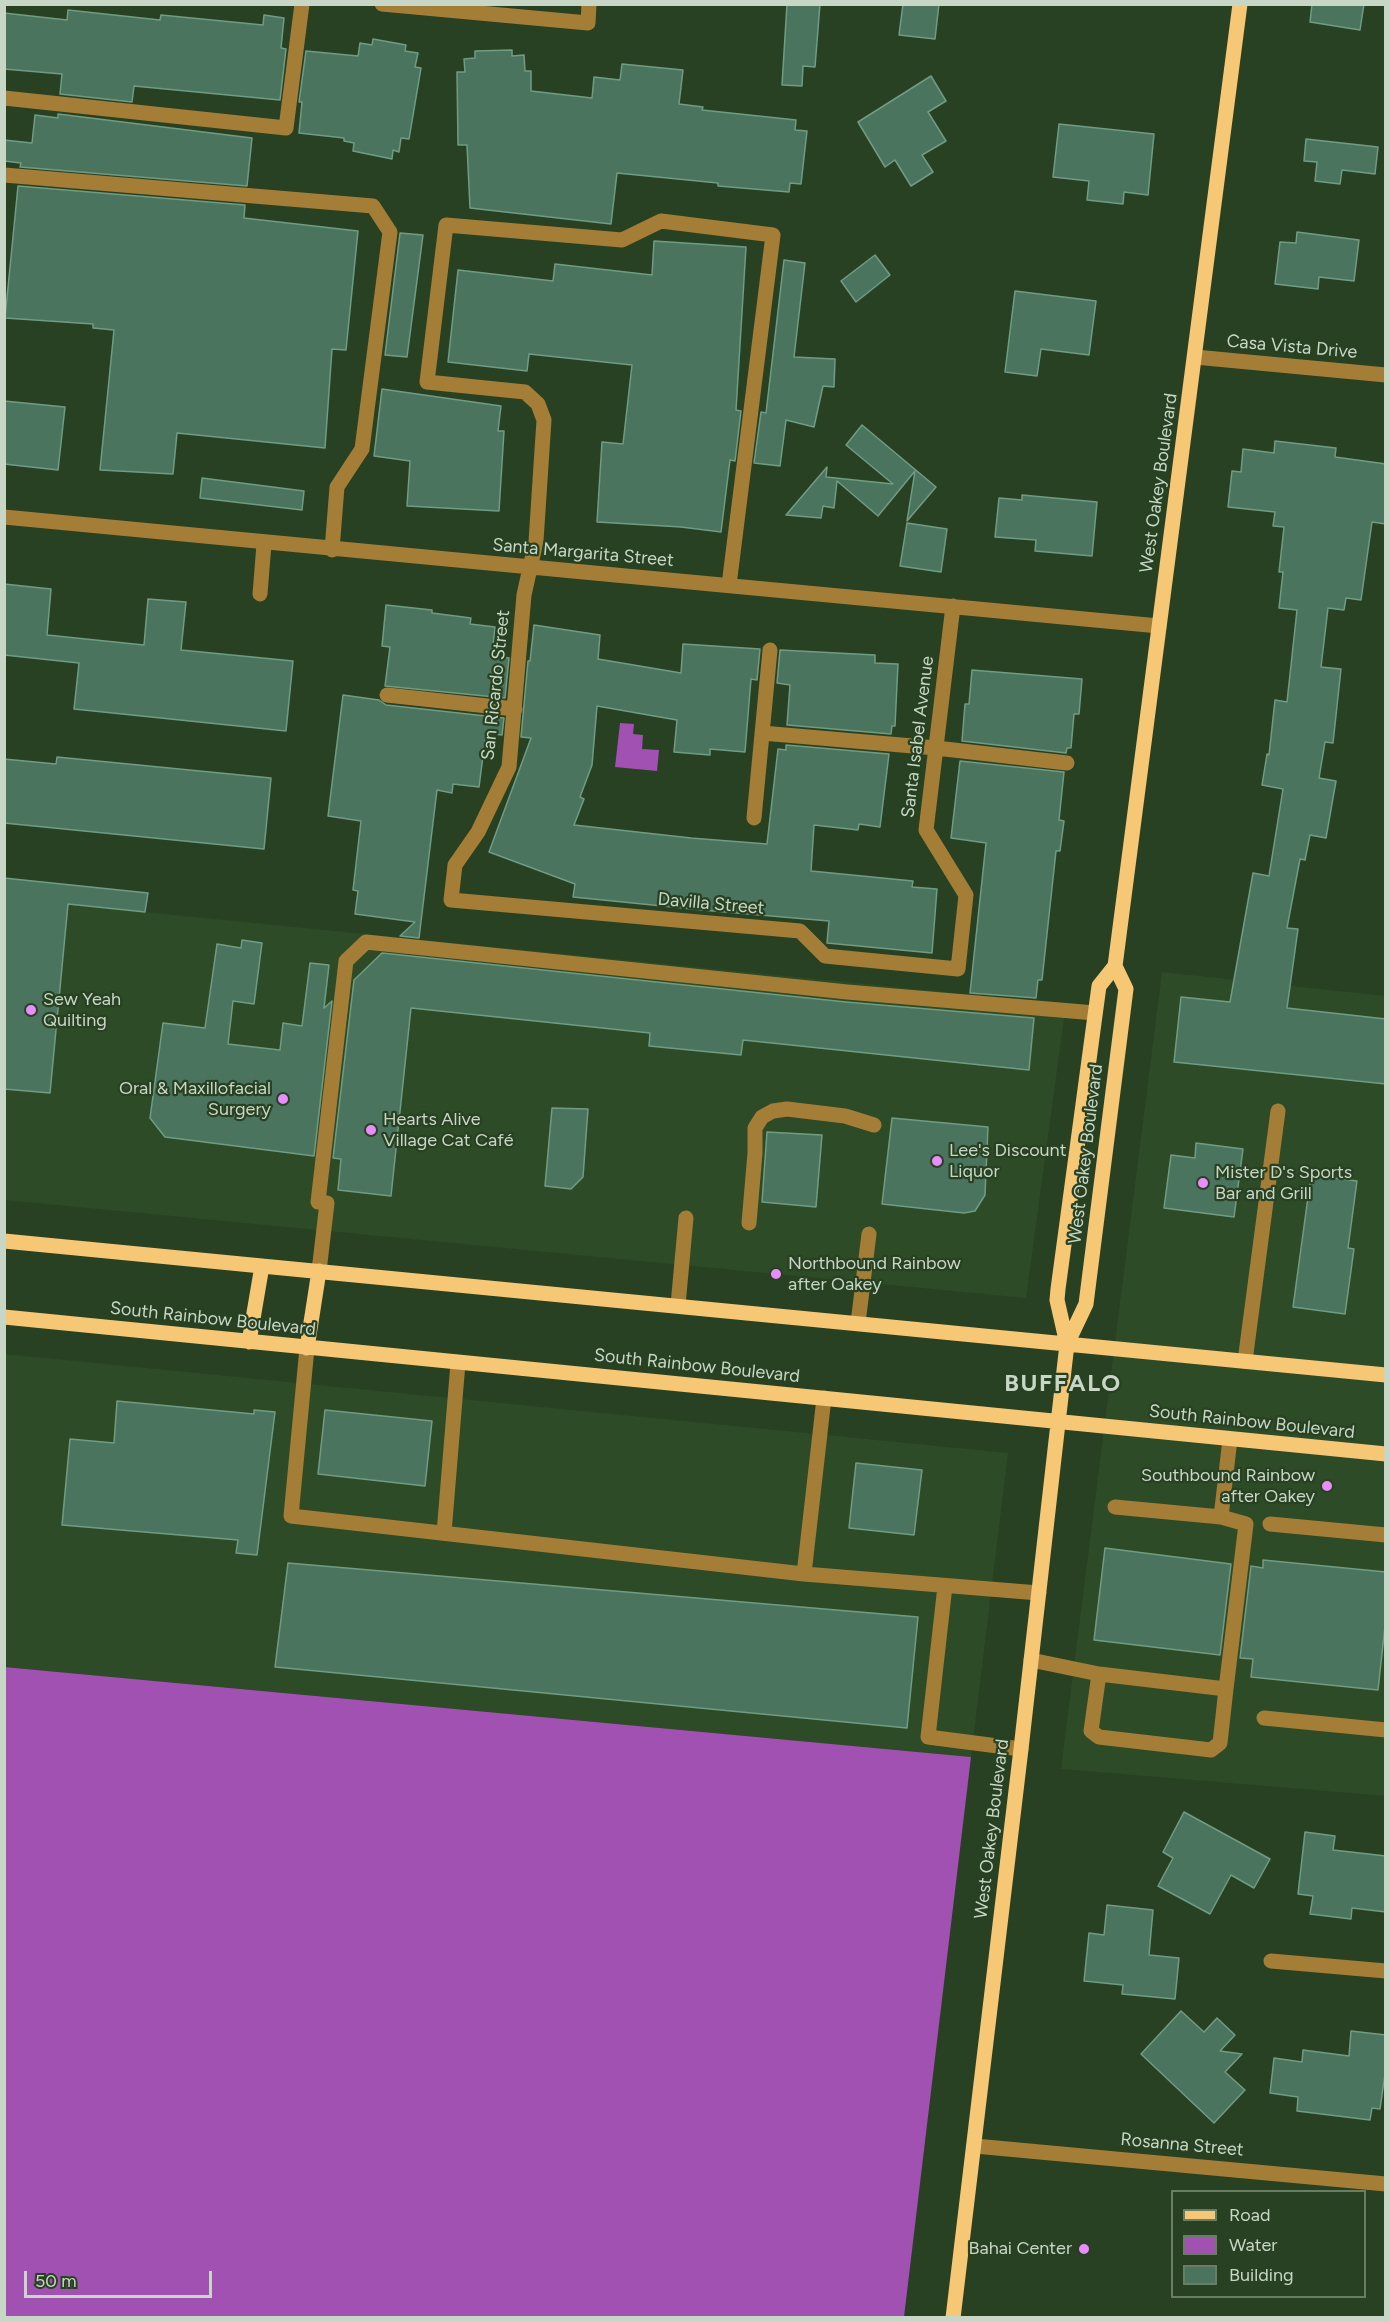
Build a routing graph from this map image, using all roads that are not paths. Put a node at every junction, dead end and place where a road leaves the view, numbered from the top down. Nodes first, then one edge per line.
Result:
1 (302, 4) edge
2 (382, 4) edge
3 (589, 4) edge
4 (1240, 4) edge
5 (4, 98) edge
6 (4, 175) edge
7 (1195, 357) junction
8 (1386, 375) edge
9 (4, 517) edge
10 (264, 544) junction
11 (332, 550) junction
12 (529, 568) junction
13 (729, 585) junction
14 (260, 594) dead end
15 (954, 606) junction
16 (1159, 626) junction
17 (770, 650) dead end
18 (387, 695) dead end
19 (515, 709) junction
20 (762, 733) junction
21 (936, 748) junction
22 (1067, 763) dead end
23 (754, 818) dead end
24 (451, 900) joint
25 (1115, 966) junction
26 (958, 969) joint
27 (1095, 1013) junction
28 (1278, 1111) dead end
29 (874, 1125) dead end
30 (686, 1218) dead end
31 (749, 1223) dead end
32 (869, 1234) dead end
33 (4, 1241) edge
34 (261, 1266) junction
35 (319, 1271) junction
36 (678, 1305) junction
37 (4, 1317) edge
38 (858, 1323) junction
39 (249, 1342) junction
40 (1067, 1344) junction
41 (307, 1348) junction
42 (1245, 1361) junction
43 (458, 1362) junction
44 (1386, 1375) edge
45 (824, 1398) junction
46 (1057, 1422) junction
47 (1230, 1439) junction
48 (1386, 1454) edge
49 (1115, 1507) dead end
50 (1221, 1516) junction
51 (1270, 1524) dead end
52 (444, 1533) junction
53 (1386, 1535) edge
54 (804, 1574) junction
55 (945, 1586) junction
56 (1039, 1593) junction
57 (1031, 1660) junction
58 (1099, 1674) junction
59 (1226, 1689) junction
60 (1264, 1718) dead end
61 (1386, 1730) edge
62 (1021, 1749) junction
63 (1271, 1961) dead end
64 (1386, 1971) edge
65 (975, 2146) junction
66 (1386, 2184) edge
67 (953, 2318) edge

1 - 5 street
2 - 3 street
4 - 7 main road, West Oakey Boulevard
6 - 11 street
7 - 8 street, Casa Vista Drive
7 - 16 main road, West Oakey Boulevard
9 - 10 street, Santa Margarita Street
10 - 11 street, Santa Margarita Street
10 - 14 street
11 - 12 street, Santa Margarita Street
12 - 13 street, Santa Margarita Street
12 - 13 street, San Ricardo Street
12 - 19 street, San Ricardo Street
13 - 15 street, Santa Margarita Street
15 - 16 street, Santa Margarita Street
15 - 21 street, Santa Isabel Avenue
16 - 25 main road, West Oakey Boulevard
17 - 20 street
18 - 19 street
19 - 24 street, San Ricardo Street
20 - 21 street
20 - 23 street
21 - 22 street
21 - 26 street, Santa Isabel Avenue
24 - 26 street, Davilla Street
25 - 27 main road, West Oakey Boulevard
25 - 40 main road, West Oakey Boulevard
27 - 35 street
27 - 40 main road, West Oakey Boulevard
28 - 42 street
29 - 31 street
30 - 36 street
32 - 38 street
33 - 34 main road
34 - 35 main road
34 - 39 main road
35 - 36 main road
35 - 41 main road
36 - 38 main road
37 - 39 main road, South Rainbow Boulevard
38 - 40 main road
39 - 41 main road, South Rainbow Boulevard
40 - 42 main road
40 - 46 main road, West Oakey Boulevard
41 - 43 main road, South Rainbow Boulevard
41 - 52 street
42 - 44 main road
43 - 45 main road, South Rainbow Boulevard
43 - 52 street
45 - 46 main road, South Rainbow Boulevard
45 - 54 street
46 - 47 main road, South Rainbow Boulevard
46 - 56 main road, West Oakey Boulevard
47 - 48 main road, South Rainbow Boulevard
47 - 50 street
49 - 50 street
50 - 59 street
51 - 53 street
52 - 54 street
54 - 55 street
55 - 56 street
55 - 62 street
56 - 57 main road, West Oakey Boulevard
57 - 58 street
57 - 62 main road, West Oakey Boulevard
58 - 59 street
58 - 59 street
60 - 61 street
62 - 65 main road, West Oakey Boulevard
63 - 64 street
65 - 66 street, Rosanna Street
65 - 67 main road, West Oakey Boulevard

